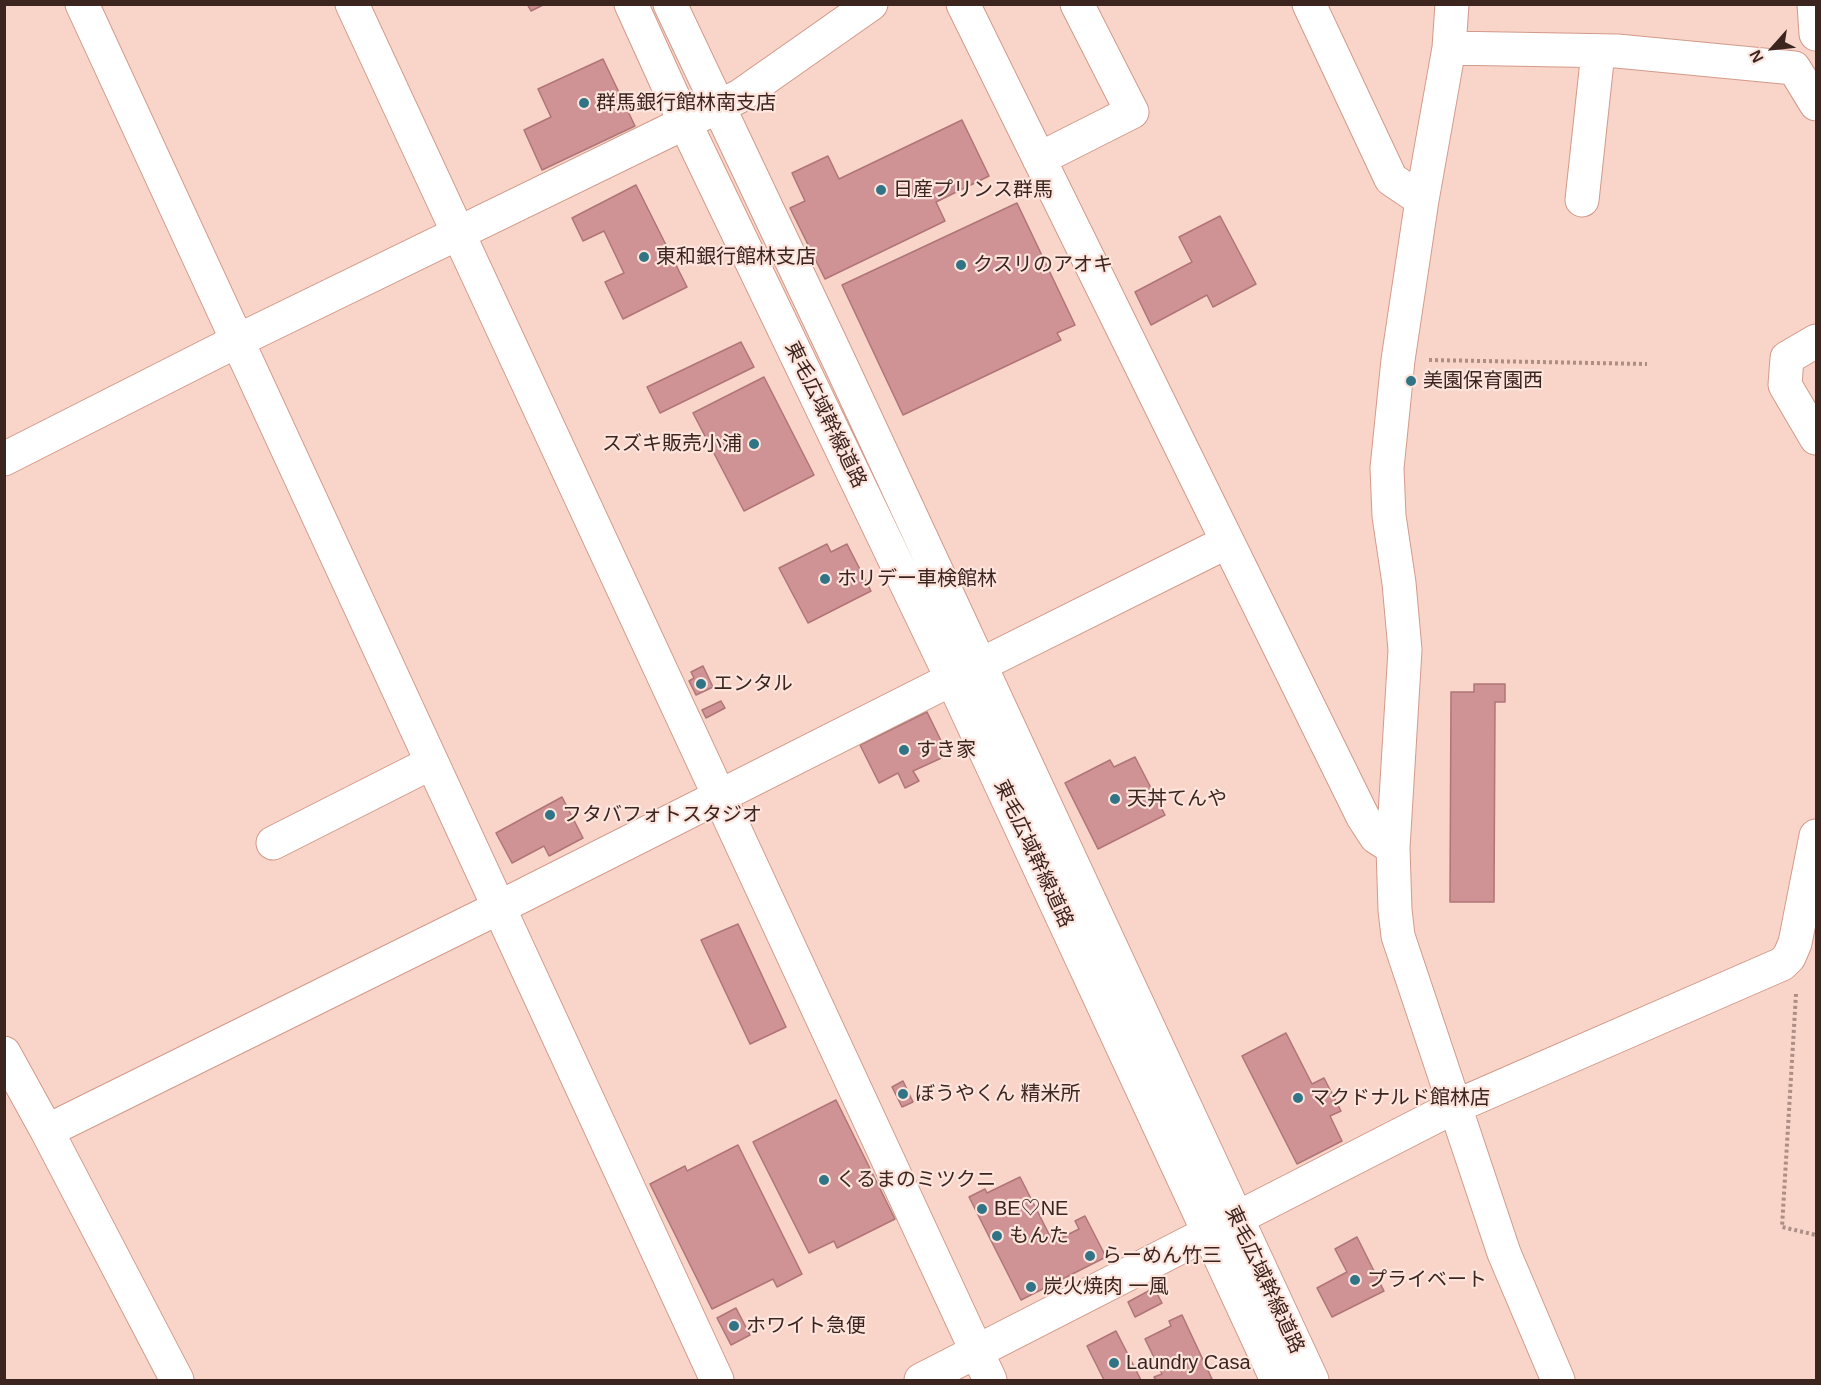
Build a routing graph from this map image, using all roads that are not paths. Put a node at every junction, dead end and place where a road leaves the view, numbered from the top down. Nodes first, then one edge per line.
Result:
1 (82, 4) edge
2 (352, 4) edge
3 (631, 4) edge
4 (670, 4) edge
5 (871, 4) edge
6 (963, 4) edge
7 (1077, 4) edge
8 (1309, 4) edge
9 (1452, 4) edge
10 (1814, 4) edge
11 (1816, 34) edge
12 (1449, 48) junction
13 (1598, 52) junction
14 (1805, 67) edge
15 (1816, 104) edge
16 (718, 108) junction
17 (685, 123) junction
18 (1039, 159) junction
19 (1422, 200) junction
20 (1582, 200) dead end
21 (458, 233) junction
22 (237, 341) junction
23 (1816, 341) edge
24 (1816, 438) edge
25 (5, 458) edge
26 (1227, 542) junction
27 (966, 672) junction
28 (431, 763) junction
29 (718, 797) junction
30 (1816, 836) edge
31 (273, 843) dead end
32 (1393, 848) junction
33 (498, 908) junction
34 (4, 1053) edge
35 (1454, 1107) junction
36 (47, 1131) junction
37 (1221, 1226) junction
38 (976, 1352) junction
39 (177, 1380) edge
40 (717, 1380) edge
41 (921, 1380) edge
42 (990, 1380) edge
43 (1277, 1380) edge
44 (1312, 1380) edge
45 (1558, 1380) edge

1 - 22 main road
2 - 21 main road
3 - 17 main road, 東毛広域幹線道路
4 - 16 main road, 東毛広域幹線道路
5 - 16 main road
6 - 18 main road
7 - 18 main road
8 - 19 main road
9 - 12 main road
10 - 11 main road
12 - 13 main road
12 - 19 main road
13 - 14 main road
13 - 20 main road
14 - 15 main road
16 - 17 main road
16 - 27 main road, 東毛広域幹線道路
17 - 21 main road
17 - 27 main road, 東毛広域幹線道路
18 - 26 main road
19 - 32 main road
21 - 22 main road
21 - 29 main road
22 - 25 main road
22 - 28 main road
23 - 24 main road
26 - 27 main road
26 - 32 main road
27 - 29 main road
27 - 37 main road, 東毛広域幹線道路
28 - 31 main road
28 - 33 main road
29 - 33 main road
29 - 38 main road
30 - 35 main road
32 - 35 main road
33 - 36 main road
33 - 40 main road
34 - 36 main road
35 - 37 main road
35 - 45 main road
36 - 39 main road
37 - 38 main road
37 - 43 main road, 東毛広域幹線道路
37 - 44 main road, 東毛広域幹線道路
38 - 41 main road
38 - 42 main road

